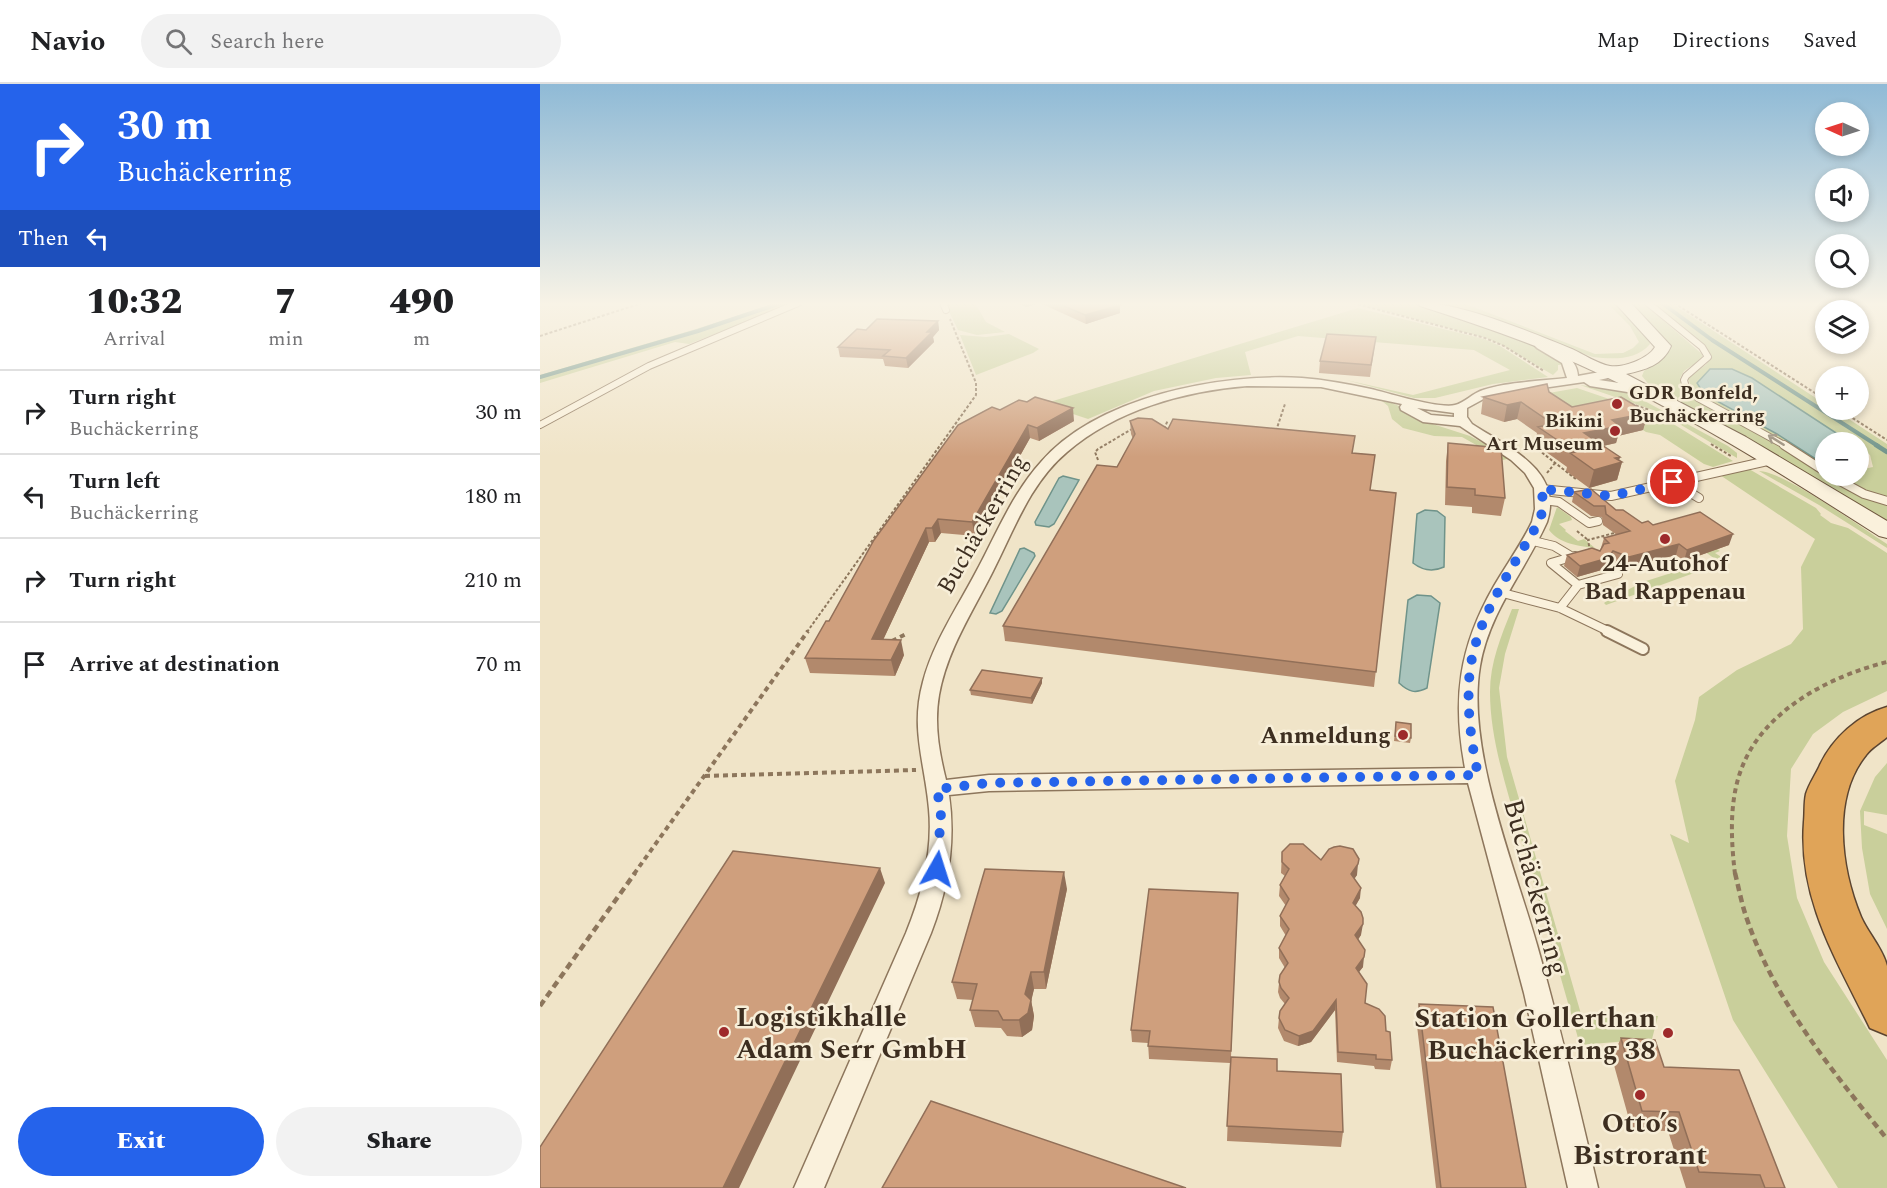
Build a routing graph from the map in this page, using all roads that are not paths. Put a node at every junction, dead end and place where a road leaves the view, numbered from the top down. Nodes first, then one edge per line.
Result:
1 (676, 355) edge
2 (1555, 355) edge
3 (1570, 355) edge
4 (1639, 355) edge
5 (1642, 355) edge
6 (1658, 355) edge
7 (1707, 355) edge
8 (1574, 356) junction
9 (1642, 364) junction
10 (1607, 372) junction
11 (1568, 379) junction
12 (1646, 391) junction
13 (1460, 416) junction
14 (540, 425) edge
15 (1772, 460) junction
16 (1815, 465) edge
17 (1673, 482) junction
18 (1849, 486) edge
19 (1542, 494) junction
20 (1592, 497) junction
21 (1699, 498) dead end
22 (1887, 501) edge
23 (1601, 504) edge
24 (1594, 518) edge
25 (1887, 531) edge
26 (1529, 540) junction
27 (1600, 575) dead end
28 (1580, 580) junction
29 (1499, 592) junction
30 (1560, 608) junction
31 (1643, 649) dead end
32 (1887, 720) edge
33 (1478, 775) junction
34 (934, 780) junction
35 (1840, 920) junction
36 (1887, 985) edge
37 (1887, 1013) edge
38 (809, 1188) edge
39 (1583, 1188) edge

1 - 14 lane
2 - 11 street
3 - 8 main road
4 - 8 main road
5 - 10 main road
6 - 9 main road
16 -> 7 lane
8 - 10 main road
9 - 10 main road
9 - 12 main road
10 - 11 street
10 - 12 main road
11 - 12 street
11 - 13 street
12 - 15 main road
13 - 19 street, Buchäckerring
13 - 34 street, Buchäckerring
15 - 17 lane
15 - 25 main road
17 - 20 lane
17 - 21 lane
18 - 22 lane
19 - 20 lane
19 - 24 lane
19 - 26 street, Buchäckerring
20 - 23 lane
26 - 28 lane
26 - 29 street, Buchäckerring
27 - 28 lane
28 - 30 lane
29 - 30 lane
29 - 33 street, Buchäckerring
30 - 31 lane
32 - 35 highway
33 - 34 street, Buchäckerring
33 - 39 street, Buchäckerring
34 - 38 street, Buchäckerring
35 - 36 highway
35 - 37 highway

